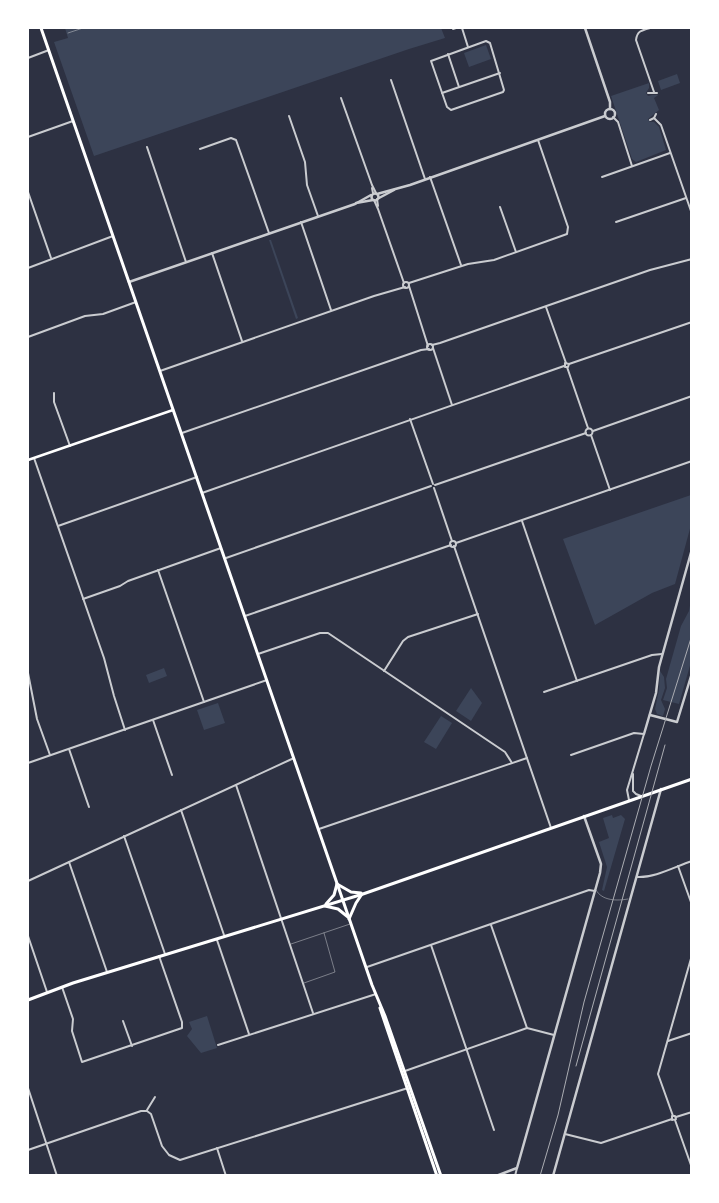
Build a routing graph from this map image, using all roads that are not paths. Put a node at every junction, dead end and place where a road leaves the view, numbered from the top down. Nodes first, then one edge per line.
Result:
1 (41, 28) edge
2 (83, 28) edge
3 (456, 28) edge
4 (462, 28) edge
5 (585, 28) edge
6 (650, 28) edge
7 (453, 29) dead end
8 (68, 33) dead end
9 (468, 47) junction
10 (49, 50) junction
11 (448, 54) junction
12 (28, 58) edge
13 (500, 73) junction
14 (391, 80) dead end
15 (459, 87) junction
16 (442, 94) junction
17 (648, 94) dead end
18 (341, 98) dead end
19 (610, 109) junction
20 (656, 114) dead end
21 (289, 116) dead end
22 (606, 116) junction
23 (614, 117) junction
24 (654, 118) junction
25 (650, 120) dead end
26 (73, 121) junction
27 (28, 137) edge
28 (538, 140) junction
29 (147, 147) dead end
30 (200, 149) dead end
31 (670, 152) junction
32 (632, 166) junction
33 (602, 177) dead end
34 (430, 178) junction
35 (425, 179) junction
36 (395, 190) junction
37 (28, 192) edge
38 (374, 194) junction
39 (686, 198) junction
40 (376, 200) junction
41 (355, 204) junction
42 (500, 207) dead end
43 (692, 214) edge
44 (318, 216) junction
45 (301, 222) junction
46 (616, 222) dead end
47 (269, 233) junction
48 (113, 236) junction
49 (212, 253) junction
50 (516, 253) junction
51 (52, 259) junction
52 (692, 259) edge
53 (186, 262) junction
54 (461, 266) junction
55 (28, 268) edge
56 (129, 282) junction
57 (406, 285) junction
58 (136, 302) junction
59 (546, 307) junction
60 (332, 311) junction
61 (692, 322) edge
62 (28, 337) edge
63 (243, 342) junction
64 (430, 347) junction
65 (567, 365) junction
66 (160, 370) junction
67 (54, 393) dead end
68 (692, 396) edge
69 (452, 405) junction
70 (173, 410) junction
71 (410, 420) junction
72 (588, 428) junction
73 (593, 430) junction
74 (182, 433) junction
75 (586, 433) junction
76 (591, 436) junction
77 (70, 446) junction
78 (34, 458) junction
79 (28, 460) edge
80 (692, 461) edge
81 (197, 477) junction
82 (433, 486) junction
83 (610, 490) junction
84 (202, 493) junction
85 (522, 520) junction
86 (58, 526) junction
87 (452, 541) junction
88 (456, 543) junction
89 (451, 545) junction
90 (454, 546) junction
91 (221, 548) junction
92 (692, 548) edge
93 (225, 558) junction
94 (158, 570) junction
95 (83, 599) junction
96 (478, 614) junction
97 (245, 616) junction
98 (258, 654) junction
99 (662, 654) junction
100 (384, 671) junction
101 (28, 673) edge
102 (692, 673) edge
103 (267, 680) junction
104 (577, 681) junction
105 (31, 688) junction
106 (28, 689) edge
107 (686, 690) junction
108 (544, 692) dead end
109 (692, 692) edge
110 (204, 703) junction
111 (650, 715) junction
112 (153, 720) junction
113 (125, 730) junction
114 (644, 734) junction
115 (69, 749) junction
116 (50, 755) junction
117 (571, 755) dead end
118 (294, 758) junction
119 (527, 758) junction
120 (28, 763) edge
121 (512, 763) junction
122 (633, 774) junction
123 (172, 775) dead end
124 (692, 778) edge
125 (236, 785) junction
126 (661, 789) junction
127 (643, 796) junction
128 (629, 800) junction
129 (89, 807) dead end
130 (180, 810) junction
131 (584, 816) junction
132 (551, 828) junction
133 (319, 829) junction
134 (124, 836) junction
135 (692, 861) edge
136 (69, 862) junction
137 (678, 866) junction
138 (636, 877) junction
139 (28, 881) edge
140 (337, 883) junction
141 (595, 889) junction
142 (363, 894) junction
143 (631, 898) junction
144 (343, 900) junction
145 (692, 904) edge
146 (324, 906) junction
147 (282, 918) junction
148 (349, 919) junction
149 (351, 924) junction
150 (491, 924) junction
151 (324, 933) junction
152 (224, 935) junction
153 (28, 936) edge
154 (216, 938) junction
155 (290, 945) junction
156 (430, 945) junction
157 (165, 954) junction
158 (692, 955) edge
159 (159, 956) junction
160 (367, 967) junction
161 (107, 972) junction
162 (303, 984) junction
163 (62, 987) junction
164 (47, 992) junction
165 (376, 994) junction
166 (28, 1000) edge
167 (313, 1014) junction
168 (123, 1021) dead end
169 (527, 1028) junction
170 (692, 1033) edge
171 (249, 1034) junction
172 (554, 1035) junction
173 (667, 1041) junction
174 (218, 1045) dead end
175 (132, 1046) junction
176 (467, 1050) junction
177 (403, 1072) junction
178 (28, 1088) edge
179 (408, 1088) junction
180 (154, 1097) dead end
181 (147, 1111) junction
182 (692, 1112) edge
183 (674, 1118) junction
184 (494, 1130) dead end
185 (564, 1134) junction
186 (46, 1144) junction
187 (217, 1148) junction
188 (28, 1150) edge
189 (517, 1168) junction
190 (692, 1168) edge
191 (57, 1176) edge
192 (226, 1176) edge
193 (437, 1176) edge
194 (441, 1176) edge
195 (496, 1176) edge
196 (515, 1176) edge
197 (553, 1176) edge

1 - 10 main road
2 - 8 lane
3 - 7 street
4 - 9 street
5 - 19 street
6 - 17 street
9 - 11 street
9 - 13 street
10 - 12 street
10 - 26 main road
11 - 15 street
11 - 16 street
13 - 15 street
13 - 16 street
14 - 35 street
15 - 16 street
18 - 38 street
19 - 22 street
19 - 23 street
20 - 24 street
21 - 44 street
22 - 23 street
22 - 28 street
23 - 32 street
24 - 25 street
24 - 31 street
26 - 27 street
26 - 48 main road
28 - 34 street
28 - 50 street
29 - 53 street
30 - 47 street
31 - 32 street
31 - 39 street
32 - 33 street
34 - 35 street
34 - 54 street
35 - 36 street
36 - 38 street
36 - 40 street
37 - 51 street
38 - 40 street
38 - 40 street
38 - 41 street
39 - 43 street
39 - 46 street
40 - 41 street
40 - 57 street
41 - 44 street
42 - 50 street
44 - 45 street
45 - 47 street
45 - 60 street
47 - 49 street
48 - 51 street
48 - 56 main road
49 - 53 street
49 - 63 street
50 - 54 street
51 - 55 street
52 - 59 street
53 - 56 street
54 - 57 street
56 - 58 main road
57 - 60 street
57 - 64 street
58 - 62 street
58 - 66 main road
59 - 64 street
59 - 65 street
60 - 63 street
61 - 65 street
63 - 66 street
64 - 69 street
64 - 74 street
65 - 69 street
65 - 72 street
66 - 70 main road
67 - 77 street
68 - 73 street
69 - 71 street
70 - 74 main road
70 - 77 main road
71 - 82 street
71 - 84 street
72 - 73 street
72 - 75 street
73 - 76 street
74 - 81 main road
75 - 76 street
75 - 82 street
76 - 83 street
77 - 78 main road
78 - 79 main road
78 - 86 street
80 - 83 street
81 - 84 main road
81 - 86 street
82 - 87 street
82 - 93 street
83 - 85 street
84 - 91 main road
85 - 88 street
85 - 104 street
86 - 95 street
87 - 88 street
87 - 89 street
88 - 90 street
89 - 90 street
89 - 97 street
90 - 96 street
91 - 93 main road
91 - 94 street
92 - 99 street
93 - 97 main road
94 - 95 street
94 - 110 street
95 - 113 street
96 - 100 street
96 - 119 street
97 - 98 main road
98 - 100 street
98 - 103 main road
99 - 104 street
99 - 111 street
100 - 121 street
101 - 105 street
102 - 107 street
103 - 110 street
103 - 118 main road
104 - 108 street
105 - 106 street
105 - 116 street
107 - 109 street
107 - 111 street
110 - 112 street
111 - 114 street
112 - 113 street
112 - 123 street
113 - 115 street
114 - 117 street
114 - 122 street
115 - 116 street
115 - 129 street
116 - 120 street
118 - 125 street
118 - 133 main road
119 - 121 street
119 - 132 street
121 - 133 street
122 - 127 street
122 - 128 street
124 - 126 main road
125 - 130 street
125 - 147 street
126 - 127 main road
126 - 138 street
127 - 128 main road
128 - 131 main road
130 - 134 street
130 - 152 street
131 - 132 main road
131 - 141 street
132 - 142 main road
133 - 140 main road
134 - 136 street
134 - 157 street
135 - 137 street
136 - 139 street
136 - 161 street
137 - 138 street
137 - 145 street
138 - 143 street
140 - 142 main road
140 - 144 main road
140 - 146 main road
141 - 143 lane
141 - 150 street
141 - 172 street
142 - 144 main road
142 - 148 main road
143 - 185 street
144 - 146 main road
144 - 148 main road
146 - 147 main road
146 - 148 main road
147 - 152 main road
147 - 155 street
148 - 149 main road
149 - 151 lane
149 - 160 main road
150 - 156 street
150 - 169 street
151 - 155 lane
151 - 162 lane
152 - 154 main road
153 - 164 street
154 - 157 main road
154 - 171 street
155 - 162 street
156 - 160 street
156 - 176 street
157 - 159 main road
158 - 173 street
159 - 161 main road
159 - 175 street
160 - 165 main road
161 - 163 main road
162 - 167 street
163 - 164 main road
163 - 175 street
164 - 166 main road
165 - 167 street
165 - 177 main road
167 - 171 street
168 - 175 street
169 - 172 street
169 - 176 street
170 - 173 street
171 - 174 street
172 - 189 street
173 - 183 street
176 - 177 street
176 - 184 street
177 - 179 main road
178 - 186 street
179 - 187 street
179 - 193 main road
179 - 194 main road
180 - 181 street
181 - 186 street
181 - 187 street
182 - 183 street
183 - 185 street
183 - 190 street
185 - 197 street
186 - 188 street
186 - 191 street
187 - 192 street
189 - 195 street
189 - 196 street

